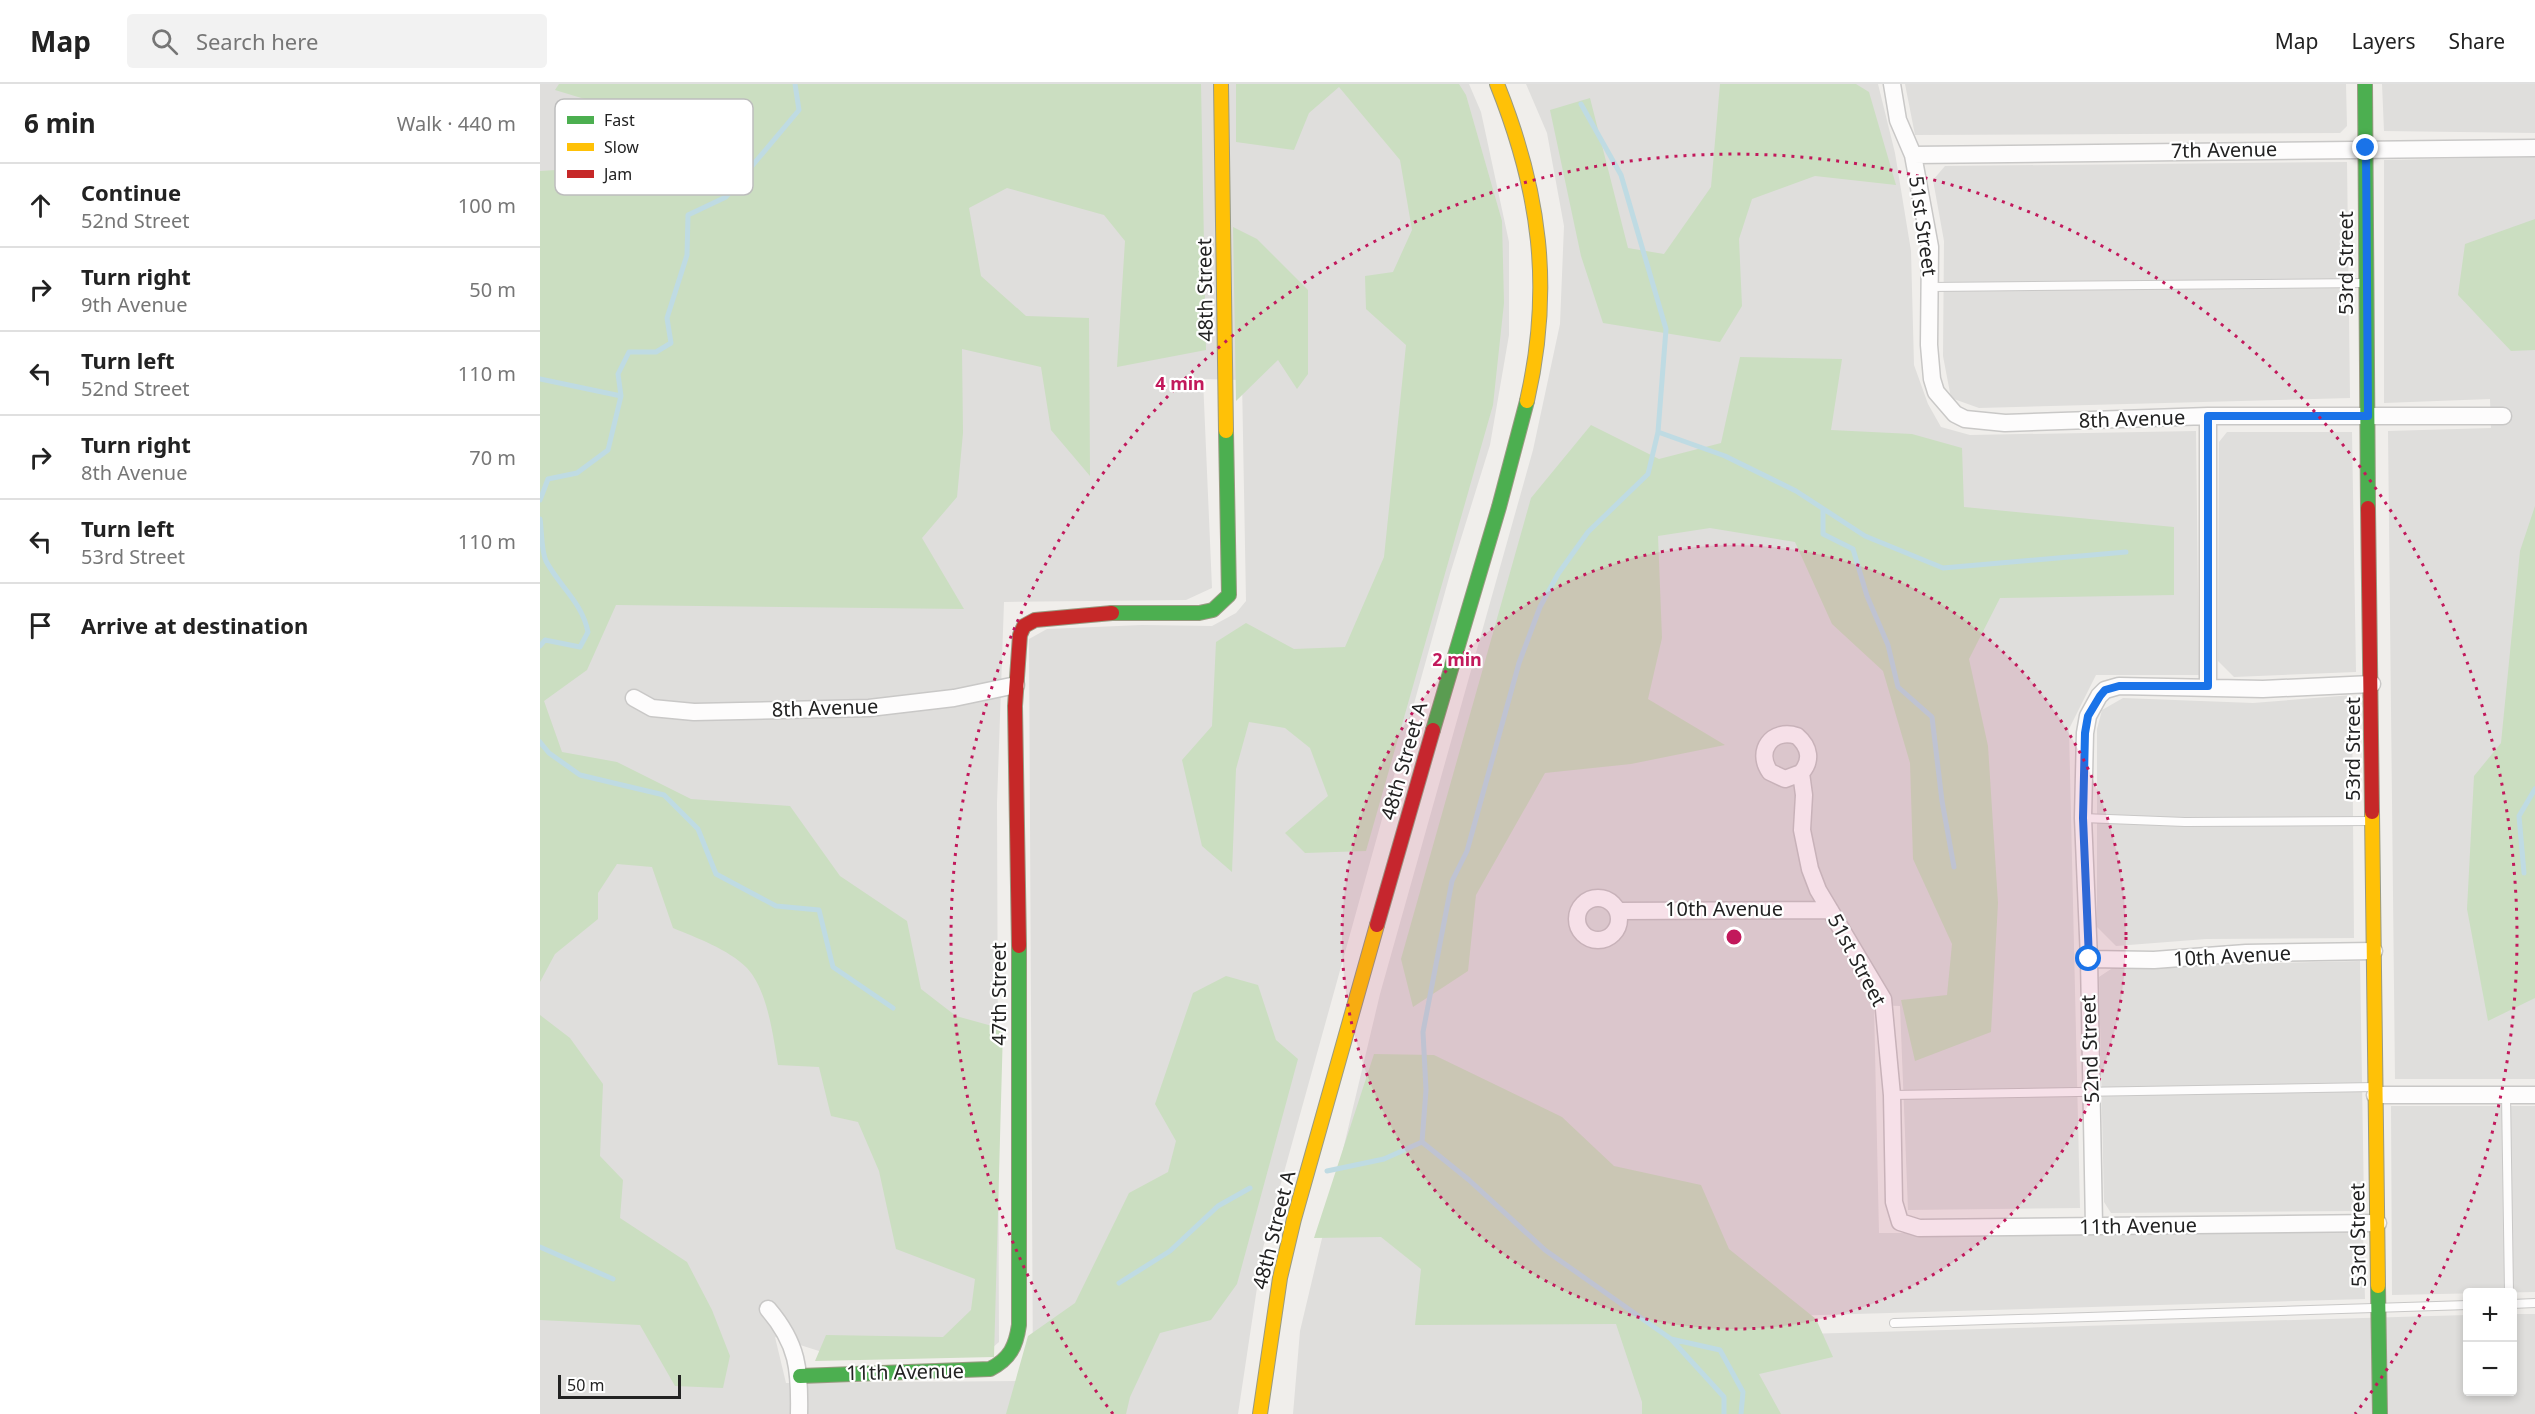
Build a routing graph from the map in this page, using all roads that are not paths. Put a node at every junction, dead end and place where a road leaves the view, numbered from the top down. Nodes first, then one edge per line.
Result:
1 (1221, 84) edge
2 (1497, 84) edge
3 (1892, 84) edge
4 (2365, 84) edge
5 (2366, 148) junction
6 (2535, 148) edge
7 (1913, 155) junction
8 (2365, 283) junction
9 (1931, 286) junction
10 (1945, 405) joint
11 (2208, 416) junction
12 (2368, 416) junction
13 (2503, 416) dead end
14 (1024, 627) joint
15 (2372, 684) junction
16 (1016, 685) junction
17 (2208, 686) junction
18 (634, 698) dead end
19 (1801, 773) dead end
20 (2083, 818) junction
21 (2373, 820) junction
22 (1830, 910) junction
23 (1618, 911) dead end
24 (2374, 951) junction
25 (2089, 959) junction
26 (2092, 1091) junction
27 (2375, 1091) junction
28 (2506, 1094) junction
29 (1892, 1095) junction
30 (2535, 1095) edge
31 (1900, 1222) joint
32 (2378, 1223) junction
33 (2094, 1226) junction
34 (2510, 1288) edge
35 (2535, 1303) edge
36 (2517, 1304) edge
37 (2463, 1305) edge
38 (2379, 1308) junction
39 (768, 1309) dead end
40 (1894, 1323) dead end
41 (1008, 1360) joint
42 (800, 1376) junction
43 (799, 1414) edge
44 (1260, 1414) edge
45 (2380, 1414) edge

1 - 14 street, 48th Street
2 - 44 street, 48th Street A
3 - 7 street, 51st Street
4 - 5 street, 53rd Street
5 - 6 street, 7th Avenue
5 - 7 street, 7th Avenue
5 - 8 street, 53rd Street
7 - 9 street, 51st Street
8 - 9 lane
8 - 12 street, 53rd Street
9 - 10 street, 51st Street
10 - 11 street, 8th Avenue
11 - 12 street, 8th Avenue
11 - 17 street
12 - 13 street, 8th Avenue
12 - 15 street, 53rd Street
14 - 16 street, 47th Street
15 - 17 street
15 - 21 street, 53rd Street
16 - 18 street, 8th Avenue
16 - 41 street, 47th Street
17 - 20 street, 52nd Street
19 - 22 street, 51st Street
20 - 21 lane
20 - 25 street, 52nd Street
21 - 24 street, 53rd Street
22 - 23 street, 10th Avenue
22 - 29 street, 51st Street
24 - 25 street, 10th Avenue
24 - 27 street, 53rd Street
25 - 26 street, 52nd Street
26 - 27 lane
26 - 29 lane
26 - 33 street, 52nd Street
27 - 28 street
27 - 32 street, 53rd Street
28 - 30 street
28 - 34 lane
29 - 31 street, 51st Street
31 - 33 street, 11th Avenue
32 - 33 street, 11th Avenue
32 - 38 street, 53rd Street
35 - 36 lane
37 - 38 lane
38 - 40 lane
38 - 45 street, 53rd Street
39 - 42 street
41 - 42 street, 11th Avenue
42 - 43 street

